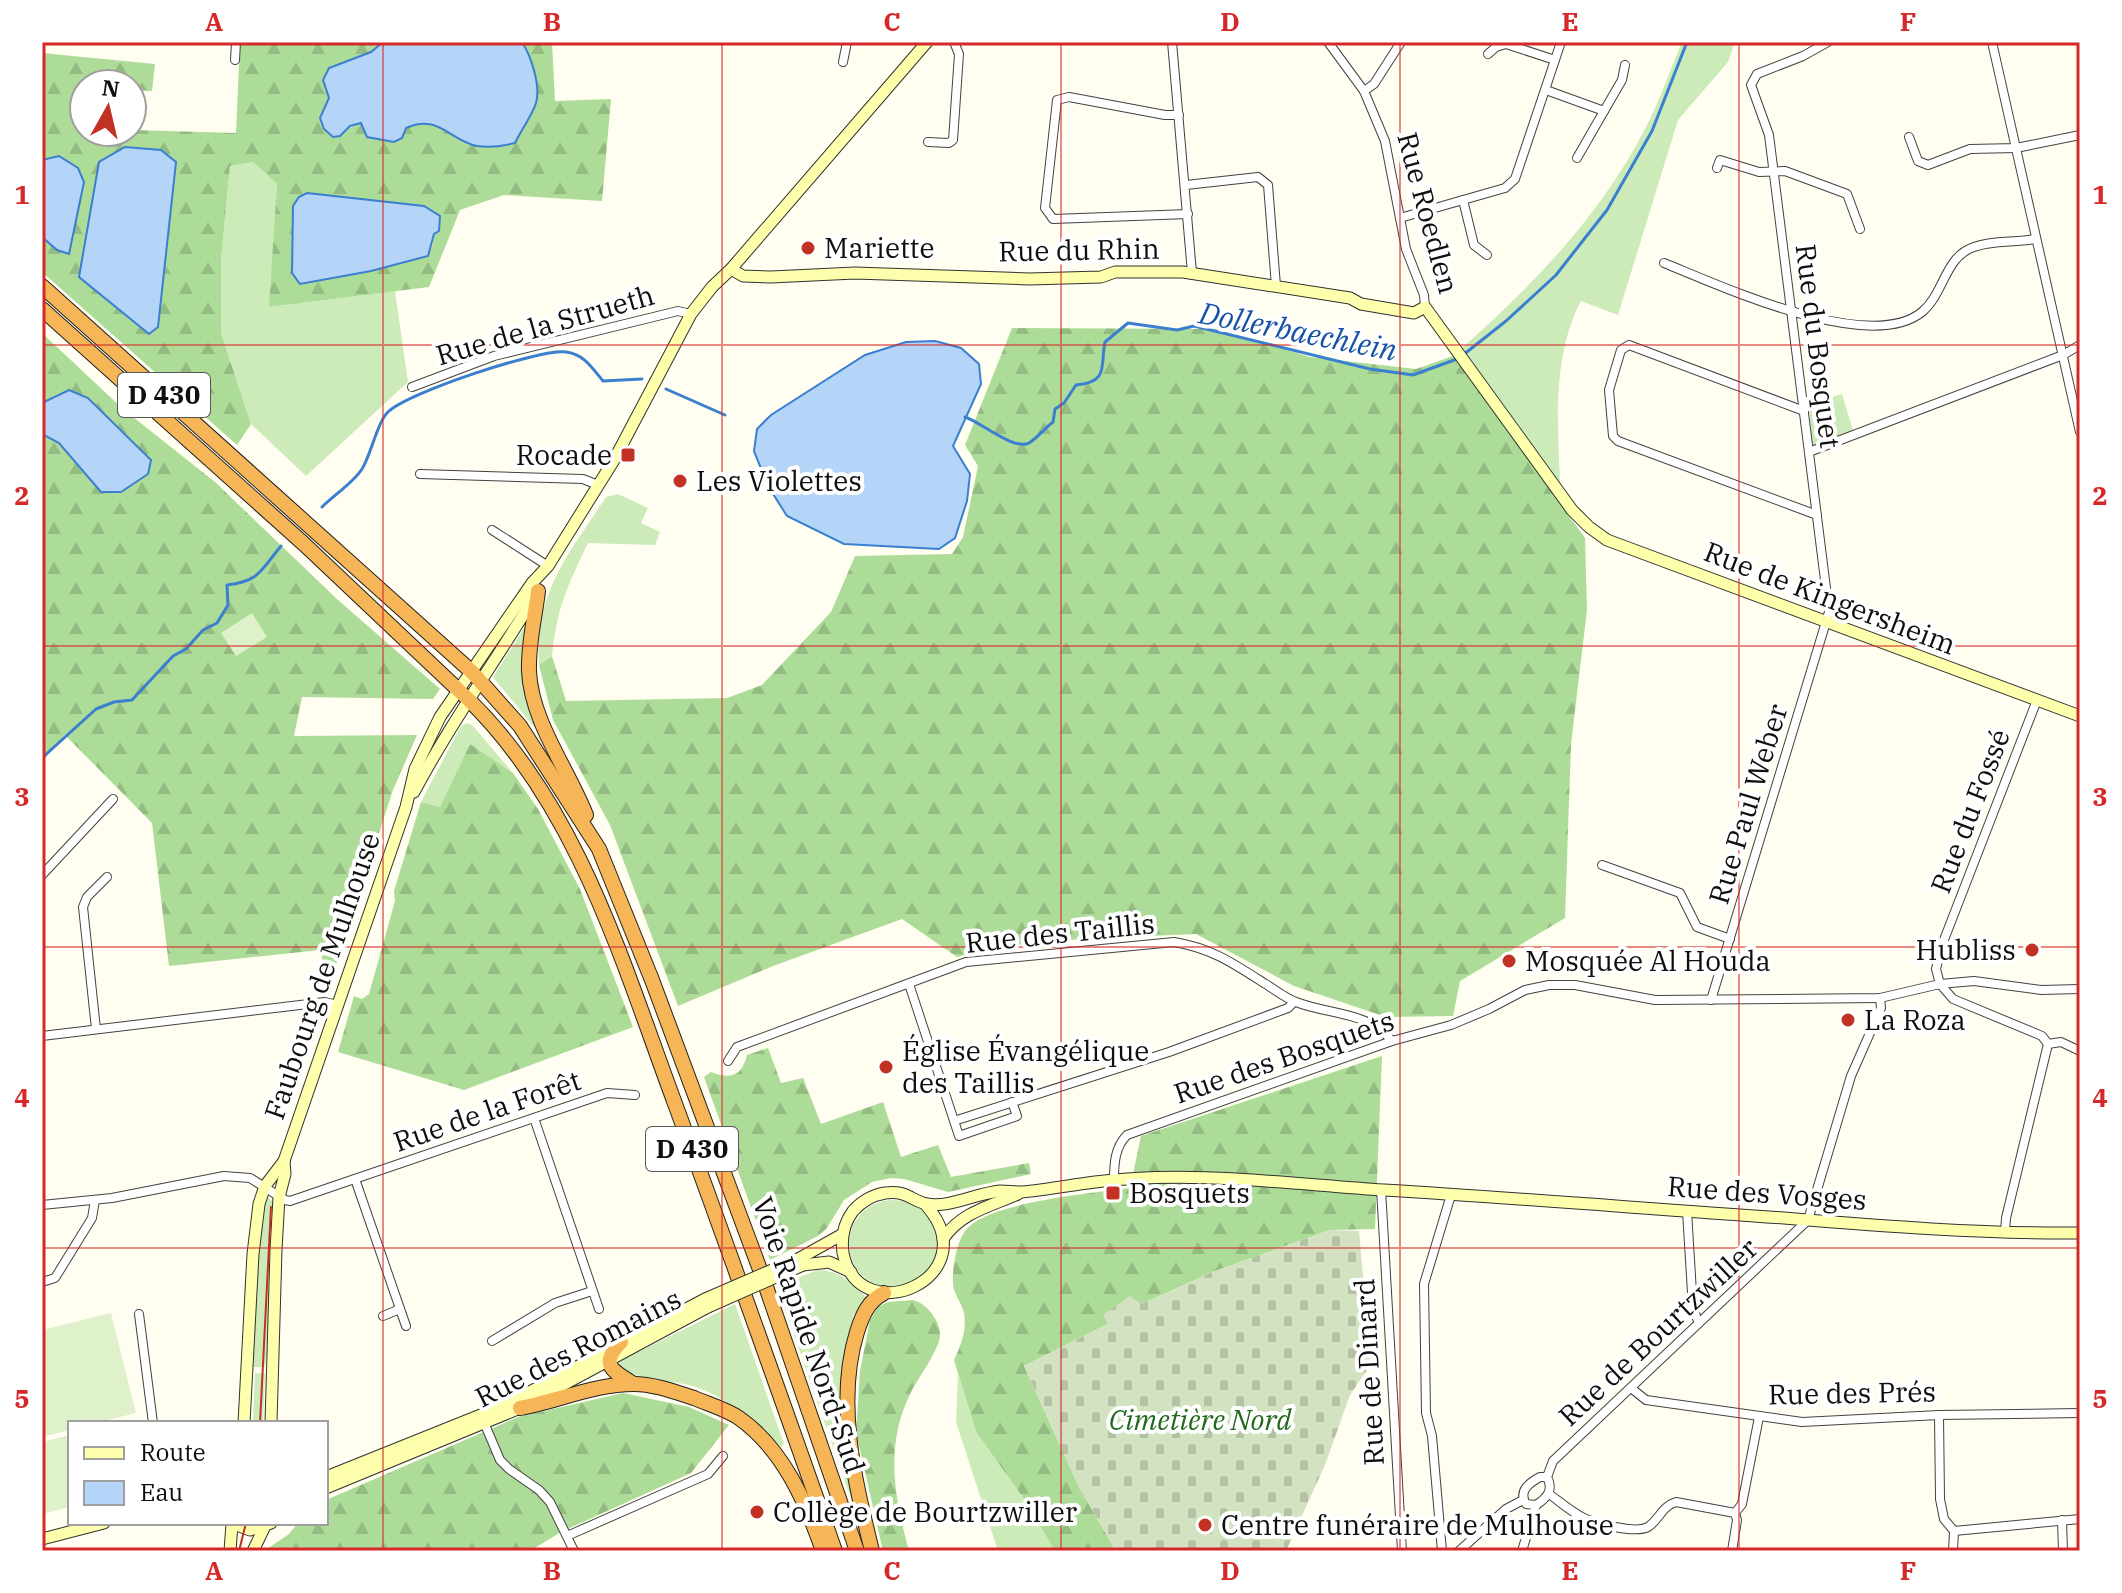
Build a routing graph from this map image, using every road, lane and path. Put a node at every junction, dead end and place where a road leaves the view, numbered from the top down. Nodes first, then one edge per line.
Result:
1 (236, 42) edge
2 (847, 42) edge
3 (927, 42) edge
4 (954, 42) edge
5 (1172, 42) edge
6 (1328, 42) edge
7 (1401, 42) edge
8 (1561, 42) edge
9 (1828, 42) edge
10 (1992, 42) edge
11 (1488, 54) dead end
12 (235, 60) dead end
13 (1555, 60) junction
14 (843, 62) dead end
15 (1625, 65) dead end
16 (1546, 90) junction
17 (1364, 91) junction
18 (1604, 111) junction
19 (1179, 115) junction
20 (2080, 135) edge
21 (1909, 137) dead end
22 (928, 142) dead end
23 (2016, 148) junction
24 (1577, 158) dead end
25 (1717, 168) dead end
26 (1773, 171) junction
27 (1186, 185) junction
28 (1463, 200) junction
29 (1188, 214) junction
30 (1400, 218) junction
31 (1860, 229) dead end
32 (2035, 239) junction
33 (1487, 255) dead end
34 (1664, 263) dead end
35 (731, 269) junction
36 (1192, 273) junction
37 (42, 286) edge
38 (1276, 286) junction
39 (1425, 307) junction
40 (42, 309) edge
41 (1792, 313) junction
42 (691, 314) junction
43 (2080, 345) edge
44 (2063, 355) junction
45 (412, 387) dead end
46 (1804, 411) junction
47 (2080, 432) edge
48 (1809, 452) junction
49 (420, 474) dead end
50 (598, 485) junction
51 (1572, 510) joint
52 (1817, 515) junction
53 (492, 530) dead end
54 (548, 566) junction
55 (538, 591) junction
56 (1827, 622) junction
57 (477, 677) junction
58 (464, 695) junction
59 (2037, 700) junction
60 (2080, 716) edge
61 (113, 799) dead end
62 (599, 849) junction
63 (1602, 865) dead end
64 (42, 875) edge
65 (107, 877) dead end
66 (1730, 939) junction
67 (909, 984) junction
68 (1940, 984) junction
69 (2080, 989) edge
70 (1880, 998) junction
71 (1711, 1000) junction
72 (1294, 1002) junction
73 (338, 1005) junction
74 (96, 1029) junction
75 (42, 1036) edge
76 (1392, 1041) junction
77 (2048, 1044) junction
78 (2080, 1051) edge
79 (728, 1061) dead end
80 (635, 1095) dead end
81 (1012, 1102) junction
82 (534, 1118) junction
83 (954, 1121) junction
84 (284, 1161) junction
85 (355, 1179) junction
86 (1114, 1180) junction
87 (265, 1186) junction
88 (1381, 1189) junction
89 (1023, 1192) junction
90 (1451, 1195) junction
91 (279, 1197) junction
92 (95, 1200) junction
93 (925, 1204) junction
94 (42, 1205) edge
95 (1687, 1211) junction
96 (1808, 1220) junction
97 (2005, 1232) junction
98 (2080, 1233) edge
99 (843, 1234) junction
100 (943, 1239) junction
101 (801, 1262) junction
102 (851, 1272) junction
103 (42, 1282) edge
104 (592, 1291) junction
105 (884, 1293) junction
106 (707, 1303) junction
107 (400, 1309) junction
108 (599, 1309) dead end
109 (139, 1314) dead end
110 (383, 1316) dead end
111 (1699, 1323) junction
112 (406, 1326) dead end
113 (492, 1341) dead end
114 (621, 1342) junction
115 (608, 1360) junction
116 (634, 1384) junction
117 (1631, 1388) junction
118 (520, 1408) junction
119 (2080, 1413) edge
120 (1939, 1415) junction
121 (1759, 1417) junction
122 (483, 1419) junction
123 (153, 1421) edge
124 (244, 1421) edge
125 (271, 1421) edge
126 (723, 1456) dead end
127 (328, 1476) edge
128 (1547, 1477) junction
129 (328, 1487) edge
130 (1549, 1494) junction
131 (1523, 1500) junction
132 (1536, 1505) junction
133 (1735, 1513) junction
134 (2080, 1519) edge
135 (2062, 1520) junction
136 (96, 1525) edge
137 (232, 1525) edge
138 (237, 1525) edge
139 (267, 1525) edge
140 (1954, 1531) junction
141 (567, 1536) junction
142 (42, 1539) edge
143 (230, 1551) edge
144 (253, 1551) edge
145 (574, 1551) edge
146 (823, 1551) edge
147 (835, 1551) edge
148 (857, 1551) edge
149 (872, 1551) edge
150 (1402, 1551) edge
151 (1442, 1551) edge
152 (1459, 1551) edge
153 (1522, 1551) edge
154 (1732, 1551) edge
155 (1953, 1551) edge
156 (2063, 1551) edge

1 - 12 street
2 - 14 street
3 - 35 main road, Faubourg de Mulhouse
4 - 22 street
5 - 19 street
6 - 17 street, Rue Roedlen
7 - 17 street
8 - 13 street
9 - 26 street, Rue du Bosquet
10 - 23 street
11 - 13 street
13 - 16 street
15 - 18 street
16 - 18 street
16 - 28 street
17 - 30 street, Rue Roedlen
18 - 24 street
19 - 27 street
19 - 29 street
20 - 23 street
21 - 23 street
23 - 32 street
25 - 26 street
26 - 31 street
26 - 41 street, Rue du Bosquet
27 - 29 street
27 - 38 street
28 - 30 street
28 - 33 street
29 - 36 street
30 - 39 street, Rue Roedlen
32 - 41 street
32 - 44 street
34 - 41 street
35 - 36 main road, Rue du Rhin
35 - 42 main road, Faubourg de Mulhouse
36 - 38 main road, Rue du Rhin
37 - 57 highway, D 430
38 - 39 main road, Rue du Rhin
39 - 51 main road, Rue Roedlen
40 - 58 highway, D 430
41 - 46 street, Rue du Bosquet
42 - 45 street, Rue de la Strueth
42 - 50 main road, Faubourg de Mulhouse
43 - 44 street
44 - 47 street
44 - 48 street
46 - 48 street, Rue du Bosquet
46 - 52 street
48 - 52 street, Rue du Bosquet
49 - 50 street
50 - 54 main road, Faubourg de Mulhouse
51 - 56 main road, Rue de Kingersheim
52 - 56 street, Rue du Bosquet
53 - 54 street
54 - 55 main road, Faubourg de Mulhouse
54 - 57 main road, Faubourg de Mulhouse
55 - 57 main road, Faubourg de Mulhouse
55 - 62 highway
56 - 59 main road, Rue de Kingersheim
56 - 66 street, Rue Paul Weber
57 - 58 main road, Faubourg de Mulhouse
57 - 62 highway, Voie Rapide Nord-Sud / D 430
58 - 73 main road, Faubourg de Mulhouse
58 - 147 highway, Voie Rapide Nord-Sud / D 430
59 - 60 main road, Rue de Kingersheim
59 - 68 street, Rue du Fossé
61 - 64 street
62 - 148 highway, Voie Rapide Nord-Sud / D 430
63 - 66 street
65 - 74 street
66 - 71 street, Rue Paul Weber
67 - 72 street, Rue des Taillis
67 - 79 street, Rue des Taillis
67 - 83 street
68 - 69 street, Rue des Bosquets
68 - 70 street, Rue des Bosquets
68 - 77 street
70 - 71 street, Rue des Bosquets
70 - 96 street, Rue de Bourtzwiller
71 - 76 street, Rue des Bosquets
72 - 76 street, Rue des Taillis
72 - 81 street
73 - 74 street
73 - 84 main road, Faubourg de Mulhouse
74 - 75 street
76 - 86 street, Rue des Bosquets
77 - 78 street
77 - 97 street
80 - 82 street, Rue de la Forêt
81 - 83 street
81 - 83 street
82 - 85 street, Rue de la Forêt
82 - 104 street
84 - 87 main road
84 - 91 main road
85 - 91 street, Rue de la Forêt
85 - 107 street
86 - 88 main road, Rue des Vosges
86 - 89 main road, Rue des Vosges
87 - 91 street
87 - 92 street
87 - 124 main road
88 - 90 main road, Rue des Vosges
88 - 150 street, Rue de Dinard
89 - 93 main road
89 - 100 main road
90 - 95 main road, Rue des Vosges
90 - 151 street
91 - 125 main road
92 - 94 street
92 - 103 street
93 - 99 main road
93 - 100 main road
95 - 96 main road, Rue des Vosges
95 - 111 street
96 - 97 main road, Rue des Vosges
96 - 111 street, Rue de Bourtzwiller
97 - 98 main road, Rue des Vosges
99 - 101 main road, Rue des Romains
99 - 102 main road
100 - 105 main road
101 - 102 main road, Rue des Romains
101 - 106 main road, Rue des Romains, bridge
102 - 105 main road
104 - 108 street
104 - 113 street
105 - 149 highway
106 - 114 main road, Rue des Romains
106 - 115 main road, Rue des Romains
107 - 110 street
107 - 112 street
109 - 123 street
111 - 117 street, Rue de Bourtzwiller
114 - 115 highway
114 - 122 main road, Rue des Romains
115 - 116 highway
115 - 118 main road, Rue des Romains
116 - 118 highway
116 - 146 highway
117 - 121 street, Rue des Prés
117 - 128 street, Rue de Bourtzwiller
118 - 122 main road, Rue des Romains
119 - 120 street, Rue des Prés
120 - 121 street, Rue des Prés
120 - 140 street
121 - 133 street
122 - 127 main road, Rue des Romains
122 - 129 main road, Rue des Romains
122 - 141 street
126 - 141 street
128 - 130 street
128 - 131 street
130 - 132 street
130 - 133 street
131 - 132 street
131 - 152 street
132 - 153 street
133 - 154 street
134 - 135 street
135 - 140 street
135 - 156 street
136 - 142 main road
137 - 143 main road
138 - 139 main road
139 - 144 main road
140 - 155 street
141 - 145 street

